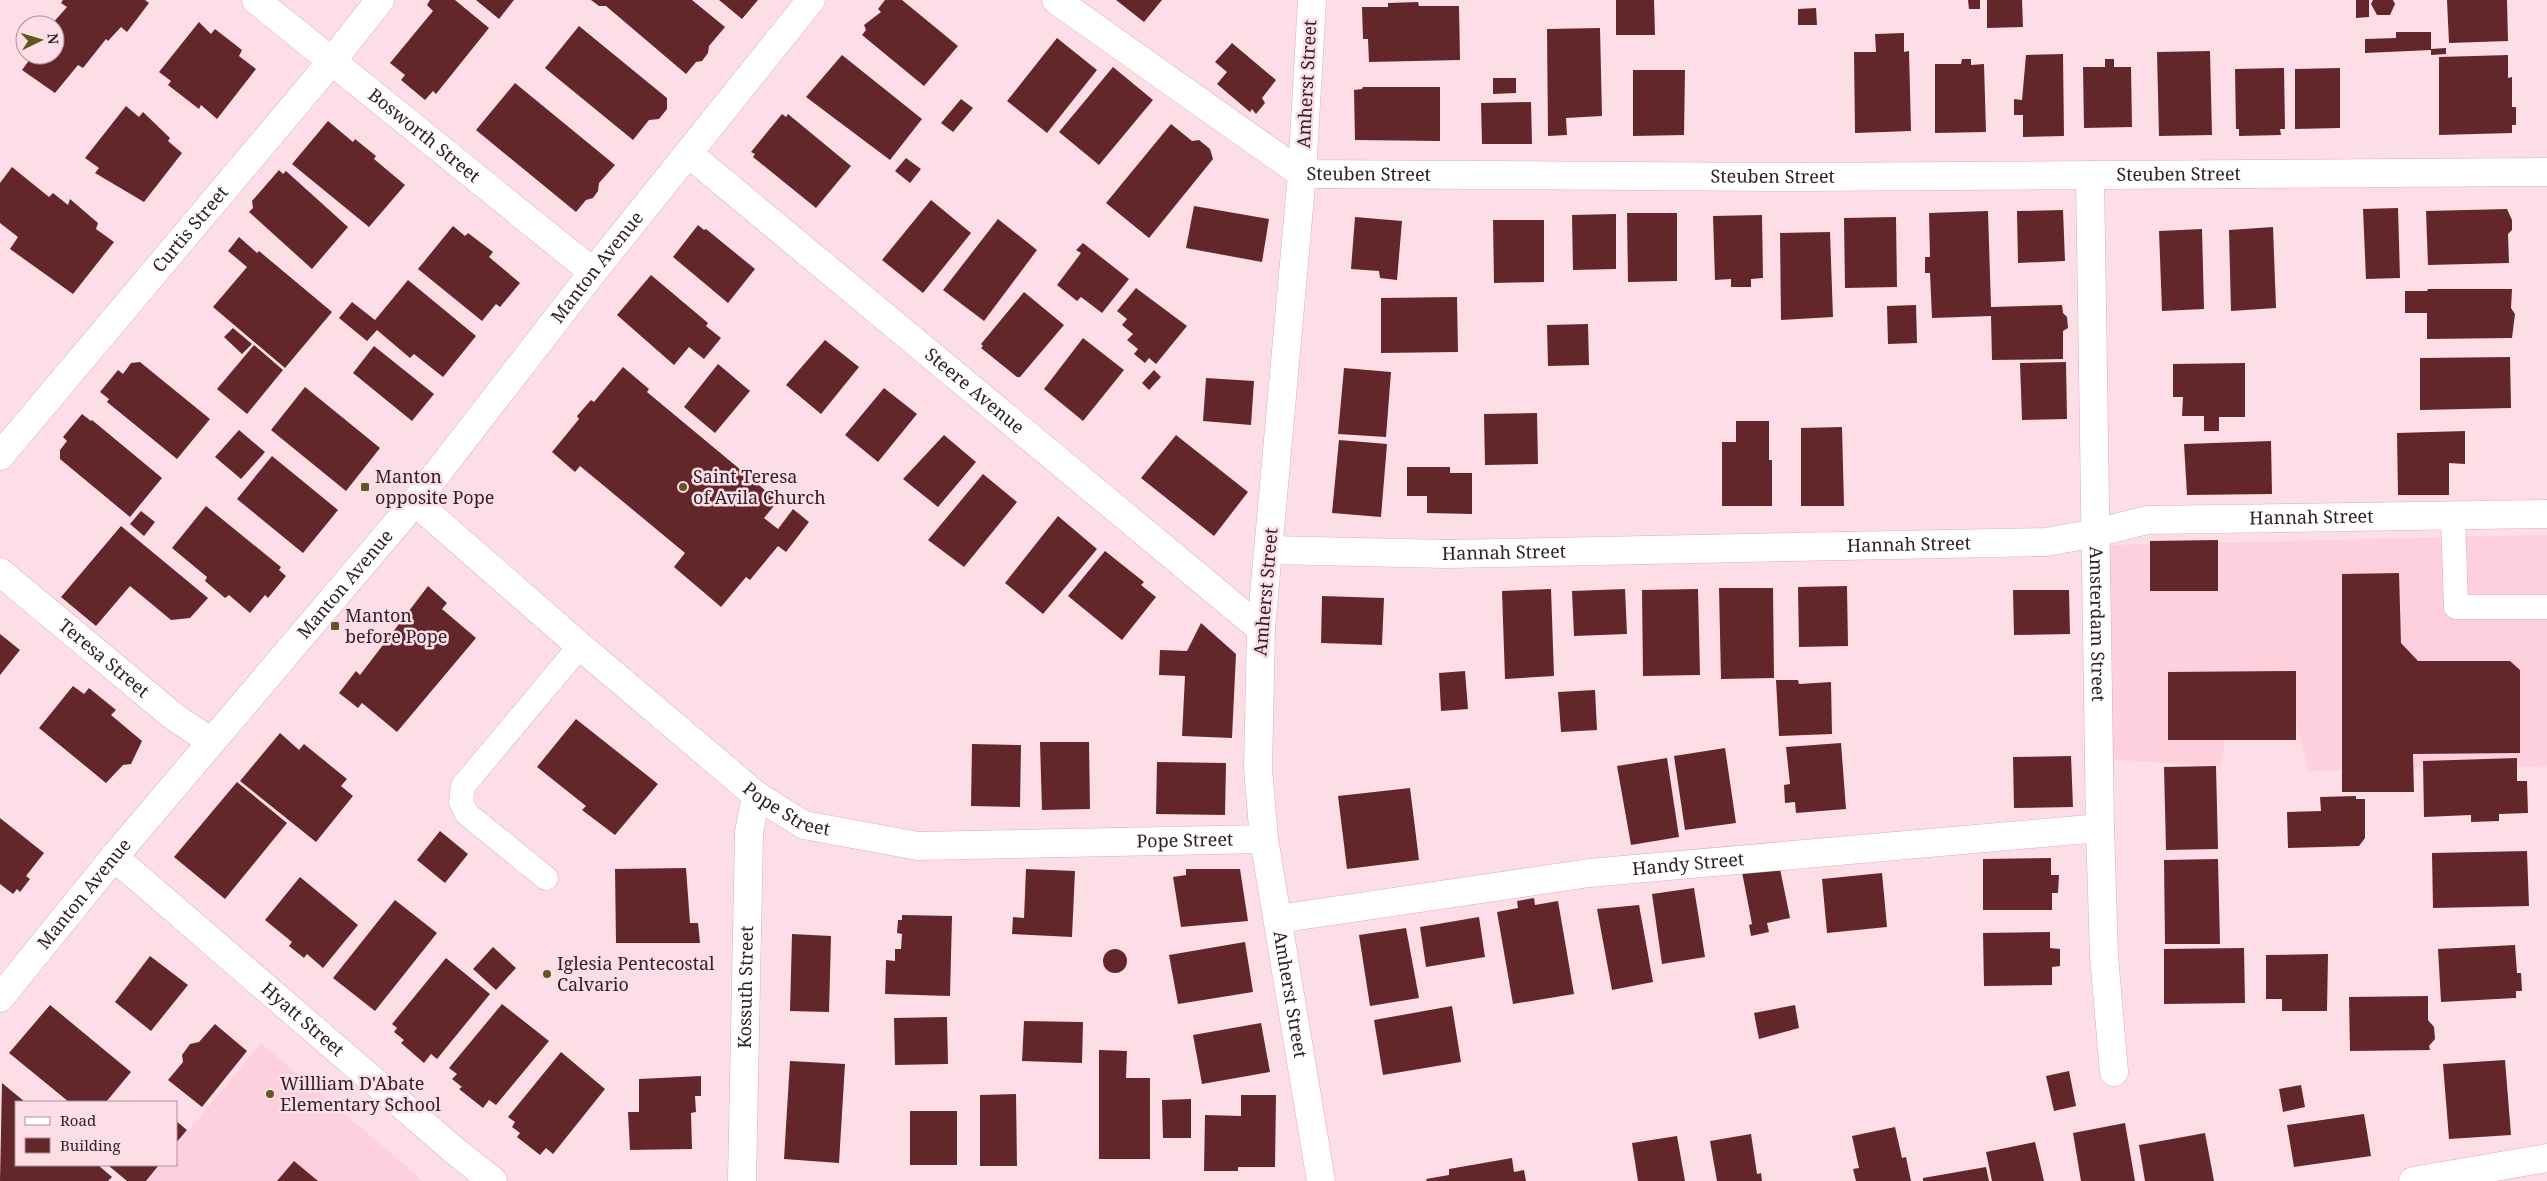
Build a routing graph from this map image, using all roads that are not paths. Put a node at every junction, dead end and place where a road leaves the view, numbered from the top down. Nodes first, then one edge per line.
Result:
1 (256, 0) edge
2 (380, 0) edge
3 (811, 0) edge
4 (1056, 0) edge
5 (1312, 0) edge
6 (331, 62) junction
7 (689, 154) junction
8 (2547, 172) edge
9 (1302, 174) junction
10 (2090, 175) junction
11 (592, 272) junction
12 (0, 456) edge
13 (415, 502) junction
14 (2547, 514) edge
15 (2453, 515) junction
16 (2096, 533) junction
17 (1269, 550) junction
18 (0, 572) edge
19 (2547, 607) edge
20 (1261, 629) junction
21 (580, 646) junction
22 (210, 741) junction
23 (756, 795) junction
24 (2100, 828) junction
25 (1264, 839) junction
26 (114, 856) junction
27 (546, 878) dead end
28 (1278, 920) junction
29 (0, 998) edge
30 (2114, 1072) dead end
31 (2547, 1158) edge
32 (493, 1181) edge
33 (742, 1181) edge
34 (1321, 1181) edge
35 (2413, 1181) edge

1 - 6 street, Bosworth Street
2 - 6 street, Curtis Street
3 - 7 street, Manton Avenue
4 - 9 street, Steuben Street
5 - 9 street, Amherst Street
6 - 11 street, Bosworth Street
6 - 12 street, Curtis Street
7 - 11 street, Manton Avenue
7 - 20 street, Steere Avenue
8 - 10 street, Steuben Street
9 - 10 street, Steuben Street
9 - 17 street, Amherst Street
10 - 16 street, Amsterdam Street
11 - 13 street, Manton Avenue
13 - 21 street, Pope Street
13 - 22 street, Manton Avenue
14 - 15 street, Hannah Street
15 - 16 street, Hannah Street
15 - 19 lane
16 - 17 street, Hannah Street
16 - 24 street, Amsterdam Street
17 - 20 street, Amherst Street
18 - 22 street, Teresa Street
20 - 25 street, Amherst Street
21 - 23 street, Pope Street
21 - 27 lane
22 - 26 street, Manton Avenue
23 - 25 street, Pope Street
23 - 33 street, Kossuth Street
24 - 28 street, Handy Street
24 - 30 street, Amsterdam Street
25 - 28 street, Amherst Street
26 - 29 street, Manton Avenue
26 - 32 street, Hyatt Street
28 - 34 street, Amherst Street
31 - 35 street

